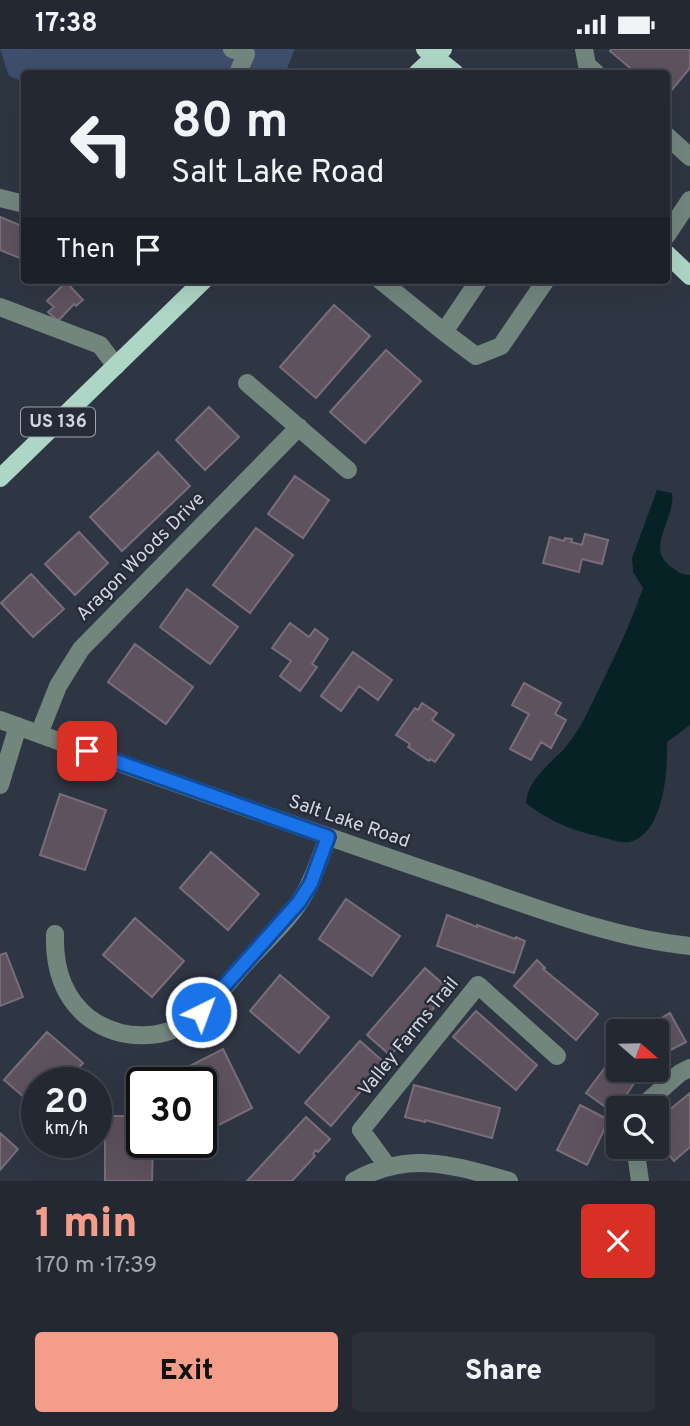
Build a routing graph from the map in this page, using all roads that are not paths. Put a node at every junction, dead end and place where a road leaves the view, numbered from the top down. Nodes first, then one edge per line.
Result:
1 (232, 49) edge
2 (584, 49) edge
3 (434, 51) edge
4 (239, 70) edge
5 (419, 70) edge
6 (452, 70) edge
7 (593, 70) edge
8 (670, 139) edge
9 (690, 157) edge
10 (0, 198) edge
11 (690, 200) edge
12 (21, 203) edge
13 (670, 230) edge
14 (670, 257) edge
15 (690, 276) edge
16 (200, 284) edge
17 (385, 284) edge
18 (476, 284) edge
19 (543, 284) edge
20 (0, 307) edge
21 (444, 332) junction
22 (116, 366) junction
23 (247, 383) dead end
24 (299, 427) junction
25 (348, 470) dead end
26 (0, 478) edge
27 (0, 720) edge
28 (18, 726) junction
29 (39, 734) junction
30 (0, 785) edge
31 (328, 837) junction
32 (55, 934) dead end
33 (690, 946) edge
34 (557, 1056) dead end
35 (690, 1068) edge
36 (654, 1096) edge
37 (637, 1159) edge
38 (388, 1167) junction
39 (354, 1181) edge
40 (509, 1181) edge
41 (640, 1181) edge

1 - 4 street
2 - 7 street
3 - 5 main road
3 - 6 main road
8 - 9 street
10 - 12 street
11 - 13 street
14 - 15 main road
16 - 22 main road, US 136
17 - 21 street
18 - 21 street
19 - 21 street
20 - 22 street
22 - 26 main road, US 136
23 - 24 street
24 - 25 street
24 - 29 street, Aragon Woods Drive
27 - 28 street, Salt Lake Road
28 - 29 street, Salt Lake Road
28 - 30 street
29 - 31 street, Salt Lake Road
31 - 32 street
31 - 33 street, Salt Lake Road
34 - 38 street, Valley Farms Trail
35 - 36 street
37 - 41 street
38 - 39 street
38 - 40 street

